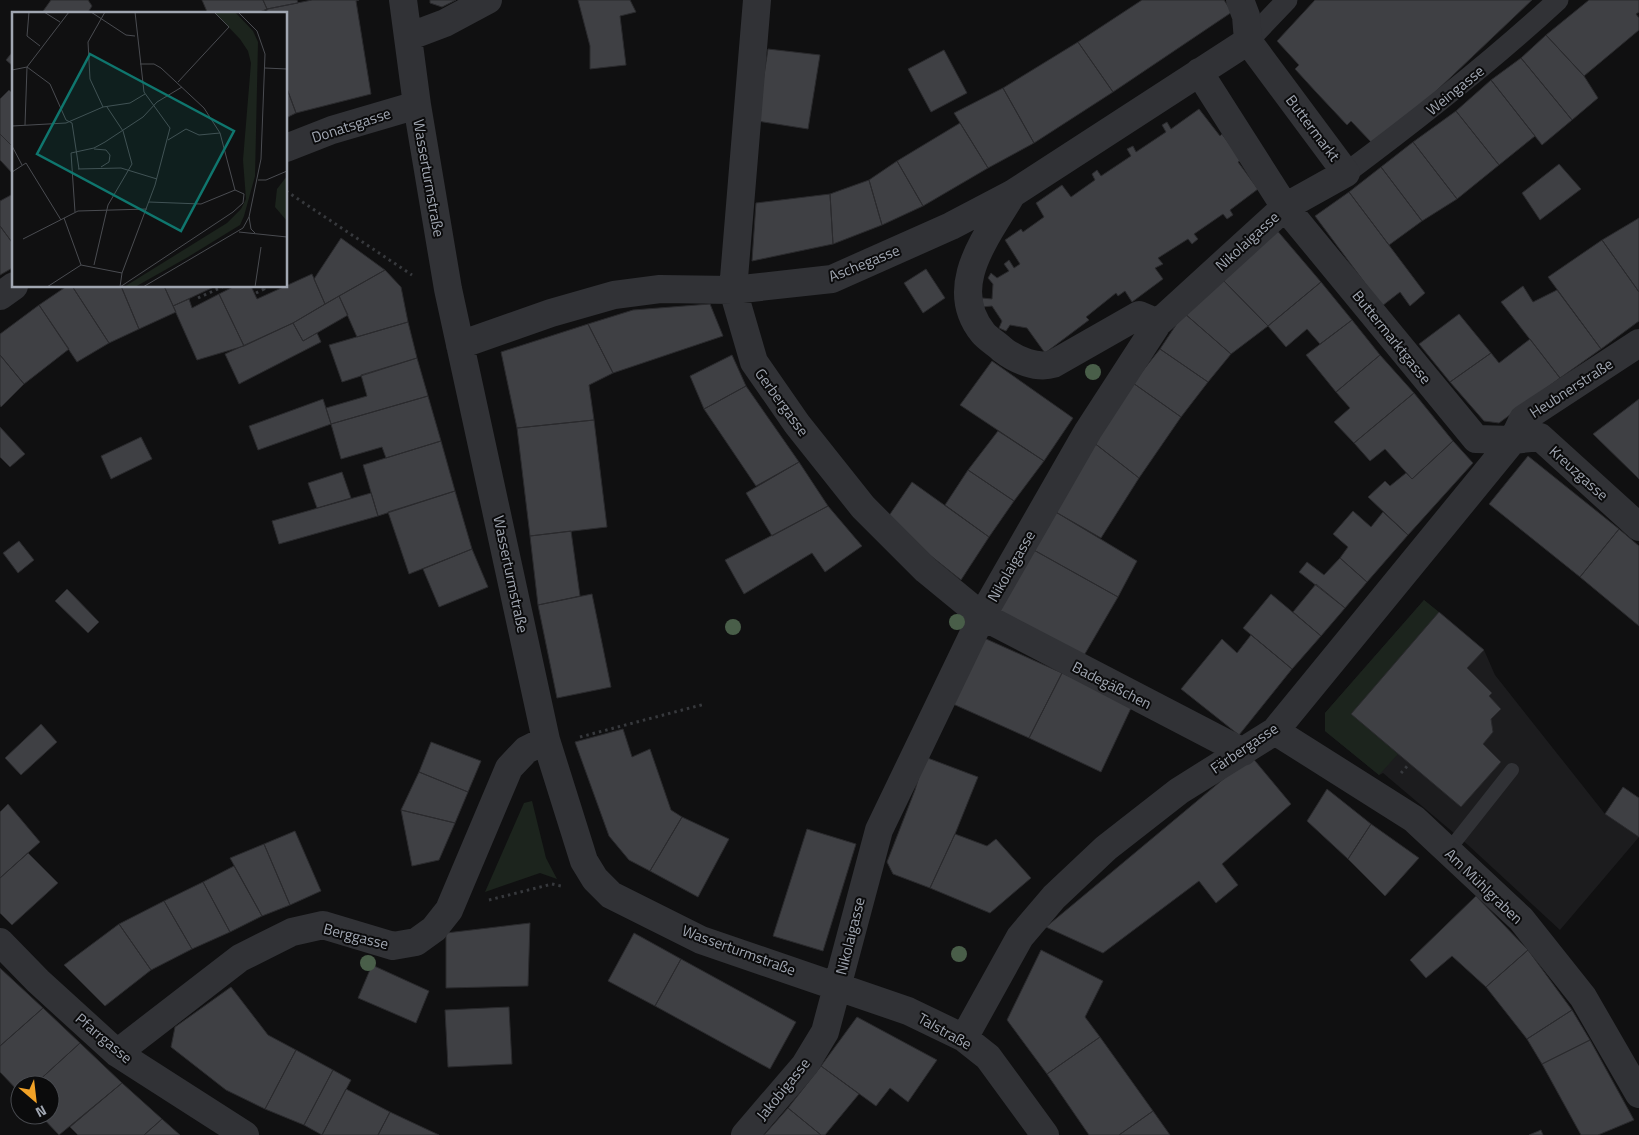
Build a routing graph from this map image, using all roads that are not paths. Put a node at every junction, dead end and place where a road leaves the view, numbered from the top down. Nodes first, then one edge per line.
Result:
1 (403, 0) edge
2 (488, 0) edge
3 (757, 0) edge
4 (1240, 0) edge
5 (1287, 0) edge
6 (1558, 0) edge
7 (408, 36) junction
8 (1248, 42) junction
9 (1199, 72) junction
10 (417, 105) junction
11 (288, 147) edge
12 (1346, 173) junction
13 (1012, 194) junction
14 (1285, 207) junction
15 (12, 287) edge
16 (733, 290) junction
17 (0, 296) edge
18 (1158, 323) junction
19 (460, 344) junction
20 (1639, 344) edge
21 (1513, 440) junction
22 (1639, 527) edge
23 (982, 616) junction
24 (1275, 730) junction
25 (559, 740) junction
26 (1242, 752) junction
27 (1512, 770) dead end
28 (1448, 851) junction
29 (0, 942) edge
30 (838, 985) junction
31 (964, 1038) junction
32 (117, 1053) junction
33 (1639, 1094) edge
34 (245, 1135) edge
35 (745, 1135) edge
36 (1045, 1135) edge

1 - 7 street, Wasserturmstraße
2 - 7 street
3 - 16 street, Gerbergasse
4 - 8 street
5 - 8 street
6 - 12 street, Weingasse
7 - 10 street, Wasserturmstraße
8 - 9 street
8 - 12 street, Buttermarkt
9 - 13 street, Aschegasse
9 - 14 street
10 - 11 street, Donatsgasse
10 - 19 street, Wasserturmstraße
12 - 14 street, Buttermarkt
13 - 16 street, Aschegasse
13 - 18 street
14 - 18 street, Nikolaigasse
14 - 21 street, Buttermarktgasse
15 - 17 street
16 - 19 street, Aschegasse
16 - 23 street, Gerbergasse
18 - 23 street, Nikolaigasse
19 - 25 street, Wasserturmstraße
20 - 21 street, Heubnerstraße
21 - 22 street, Kreuzgasse
21 - 24 street, Färbergasse
23 - 26 street, Badegäßchen
23 - 30 street, Nikolaigasse
24 - 26 street, Färbergasse
24 - 28 street, Am Mühlgraben
25 - 30 street, Wasserturmstraße
25 - 32 street, Berggasse
26 - 31 street, Färbergasse
27 - 28 lane
28 - 33 street, Am Mühlgraben
29 - 32 street, Pfarrgasse
30 - 31 street, Talstraße
30 - 35 street, Jakobigasse
31 - 36 street, Talstraße
32 - 34 street, Pfarrgasse

